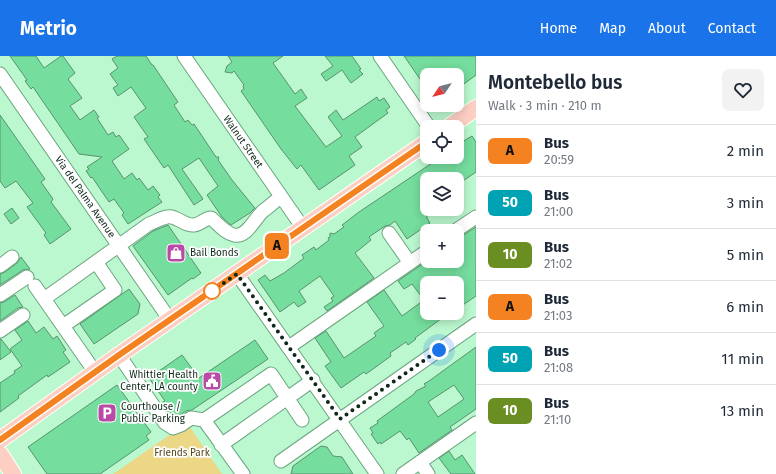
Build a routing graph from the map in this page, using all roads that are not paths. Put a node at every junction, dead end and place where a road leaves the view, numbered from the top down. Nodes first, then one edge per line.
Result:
1 (184, 56) edge
2 (380, 56) edge
3 (0, 74) edge
4 (476, 108) edge
5 (424, 120) edge
6 (459, 120) edge
7 (420, 147) edge
8 (281, 196) junction
9 (476, 217) edge
10 (464, 225) edge
11 (303, 228) junction
12 (390, 233) dead end
13 (119, 246) junction
14 (420, 256) edge
15 (12, 257) dead end
16 (96, 262) junction
17 (410, 262) junction
18 (0, 266) edge
19 (237, 274) junction
20 (0, 295) edge
21 (44, 299) junction
22 (23, 315) dead end
23 (170, 320) junction
24 (476, 324) edge
25 (63, 326) junction
26 (0, 331) edge
27 (289, 347) junction
28 (119, 355) junction
29 (95, 372) junction
30 (313, 380) junction
31 (287, 398) junction
32 (340, 419) junction
33 (204, 420) junction
34 (302, 420) dead end
35 (476, 423) edge
36 (0, 440) edge
37 (221, 445) junction
38 (0, 454) edge
39 (281, 461) dead end
40 (420, 462) junction
41 (14, 474) edge
42 (242, 474) edge
43 (377, 474) edge
44 (403, 474) edge
45 (428, 474) edge

1 - 8 street, Walnut Street
2 - 5 street
3 - 13 street, Via del Palma Avenue
4 - 6 main road
7 - 11 main road
8 - 11 street, Walnut Street
8 - 13 street
9 - 10 street
11 - 19 main road
12 - 17 street
13 - 16 street
13 - 23 street, Via del Palma Avenue
14 - 17 street
15 - 18 street
16 - 21 street
16 - 25 street
17 - 27 street
19 - 23 main road
19 - 27 street
20 - 21 street
21 - 25 street
22 - 26 street
23 - 28 main road
24 - 32 street
25 - 29 street
27 - 30 street
28 - 29 main road
28 - 33 street
29 - 36 main road
30 - 31 street
30 - 32 street
31 - 33 street
31 - 34 street
31 - 37 street
32 - 39 street
32 - 43 street
33 - 37 street
35 - 40 street
37 - 42 street
38 - 41 main road
40 - 44 street
40 - 45 street

